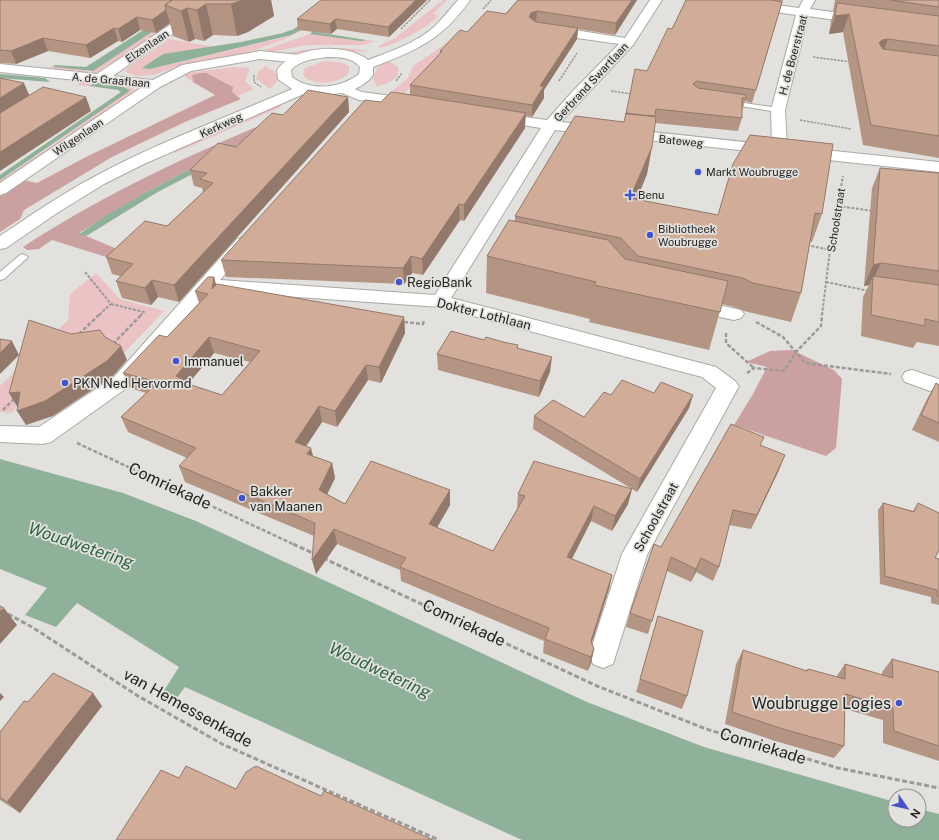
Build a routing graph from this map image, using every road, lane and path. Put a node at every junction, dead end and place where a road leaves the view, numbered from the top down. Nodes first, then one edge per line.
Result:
1 (215, 0) edge
2 (430, 0) edge
3 (464, 0) edge
4 (519, 0) edge
5 (656, 0) edge
6 (715, 0) edge
7 (806, 6) edge
8 (448, 17) junction
9 (503, 17) edge
10 (875, 21) edge
11 (406, 24) dead end
12 (536, 28) edge
13 (629, 42) junction
14 (792, 54) junction
15 (353, 57) junction
16 (300, 59) junction
17 (242, 60) junction
18 (851, 62) dead end
19 (366, 65) junction
20 (0, 68) edge
21 (286, 68) junction
22 (77, 76) junction
23 (100, 78) junction
24 (361, 80) junction
25 (289, 83) junction
26 (155, 84) junction
27 (586, 86) junction
28 (58, 88) dead end
29 (342, 88) junction
30 (304, 89) junction
31 (633, 94) edge
32 (378, 98) junction
33 (719, 100) edge
34 (427, 105) edge
35 (358, 114) edge
36 (481, 114) edge
37 (778, 114) junction
38 (550, 126) junction
39 (851, 129) dead end
40 (780, 150) junction
41 (846, 157) junction
42 (138, 161) junction
43 (939, 167) edge
44 (0, 190) edge
45 (838, 206) junction
46 (877, 211) edge
47 (254, 232) edge
48 (0, 244) edge
49 (800, 244) edge
50 (830, 250) junction
51 (23, 257) dead end
52 (85, 272) dead end
53 (0, 277) edge
54 (826, 282) junction
55 (207, 285) junction
56 (871, 292) edge
57 (440, 301) junction
58 (672, 301) edge
59 (111, 304) junction
60 (734, 314) junction
61 (74, 338) edge
62 (796, 352) junction
63 (146, 355) junction
64 (754, 368) junction
65 (912, 376) joint
66 (728, 386) junction
67 (939, 387) edge
68 (15, 397) edge
69 (0, 414) edge
70 (0, 434) edge
71 (43, 436) junction
72 (6, 613) dead end
73 (603, 655) dead end
74 (939, 788) edge
75 (439, 840) edge

1 - 23 street, Elzenlaan
2 - 11 path
3 - 8 street
4 - 9 path
5 - 13 street, Gerbrand Swartlaan
6 - 7 street
7 - 10 street
7 - 14 street, H. de Boerstraat
8 - 15 street
8 - 19 street
12 - 13 street
13 - 27 street, Gerbrand Swartlaan
14 - 18 path
14 - 37 street, H. de Boerstraat
15 - 16 street
15 - 19 street
16 - 17 street, A. de Graaflaan
16 - 21 street
17 - 21 street, A. de Graaflaan
17 - 26 street, A. de Graaflaan
19 - 24 street
20 - 22 street, A. de Graaflaan
21 - 25 street
22 - 23 street, A. de Graaflaan
22 - 28 street
23 - 26 street, A. de Graaflaan
24 - 29 street
24 - 32 street
25 - 30 street
25 - 42 street, Kerkweg
26 - 44 street, Wilgenlaan
27 - 31 path
27 - 38 street, Gerbrand Swartlaan
29 - 30 street
29 - 32 street
30 - 42 street, Kerkweg
32 - 34 street
32 - 35 street
33 - 37 lane, H. de Boerstraat
36 - 38 street, Bateweg
37 - 39 path
37 - 40 street, H. de Boerstraat
38 - 40 street, Bateweg
38 - 57 street, Gerbrand Swartlaan
40 - 41 street, Bateweg
41 - 43 street, Bateweg
41 - 45 path, Schoolstraat
42 - 48 street, Kerkweg
45 - 46 path
45 - 50 path, Schoolstraat
47 - 55 street
49 - 50 path
50 - 54 path, Schoolstraat
51 - 53 lane
52 - 59 path
54 - 56 path
54 - 62 path, Schoolstraat
55 - 57 street, Dokter Lothlaan
55 - 63 street
57 - 66 street, Dokter Lothlaan
58 - 60 street
59 - 61 path
59 - 63 path
60 - 62 path
60 - 64 path
62 - 64 path, Schoolstraat
62 - 65 path
63 - 71 street
64 - 66 path
65 - 67 street
66 - 73 street, Schoolstraat
68 - 69 path
70 - 71 street
71 - 74 path, Comriekade
72 - 75 path, van Hemessenkade

